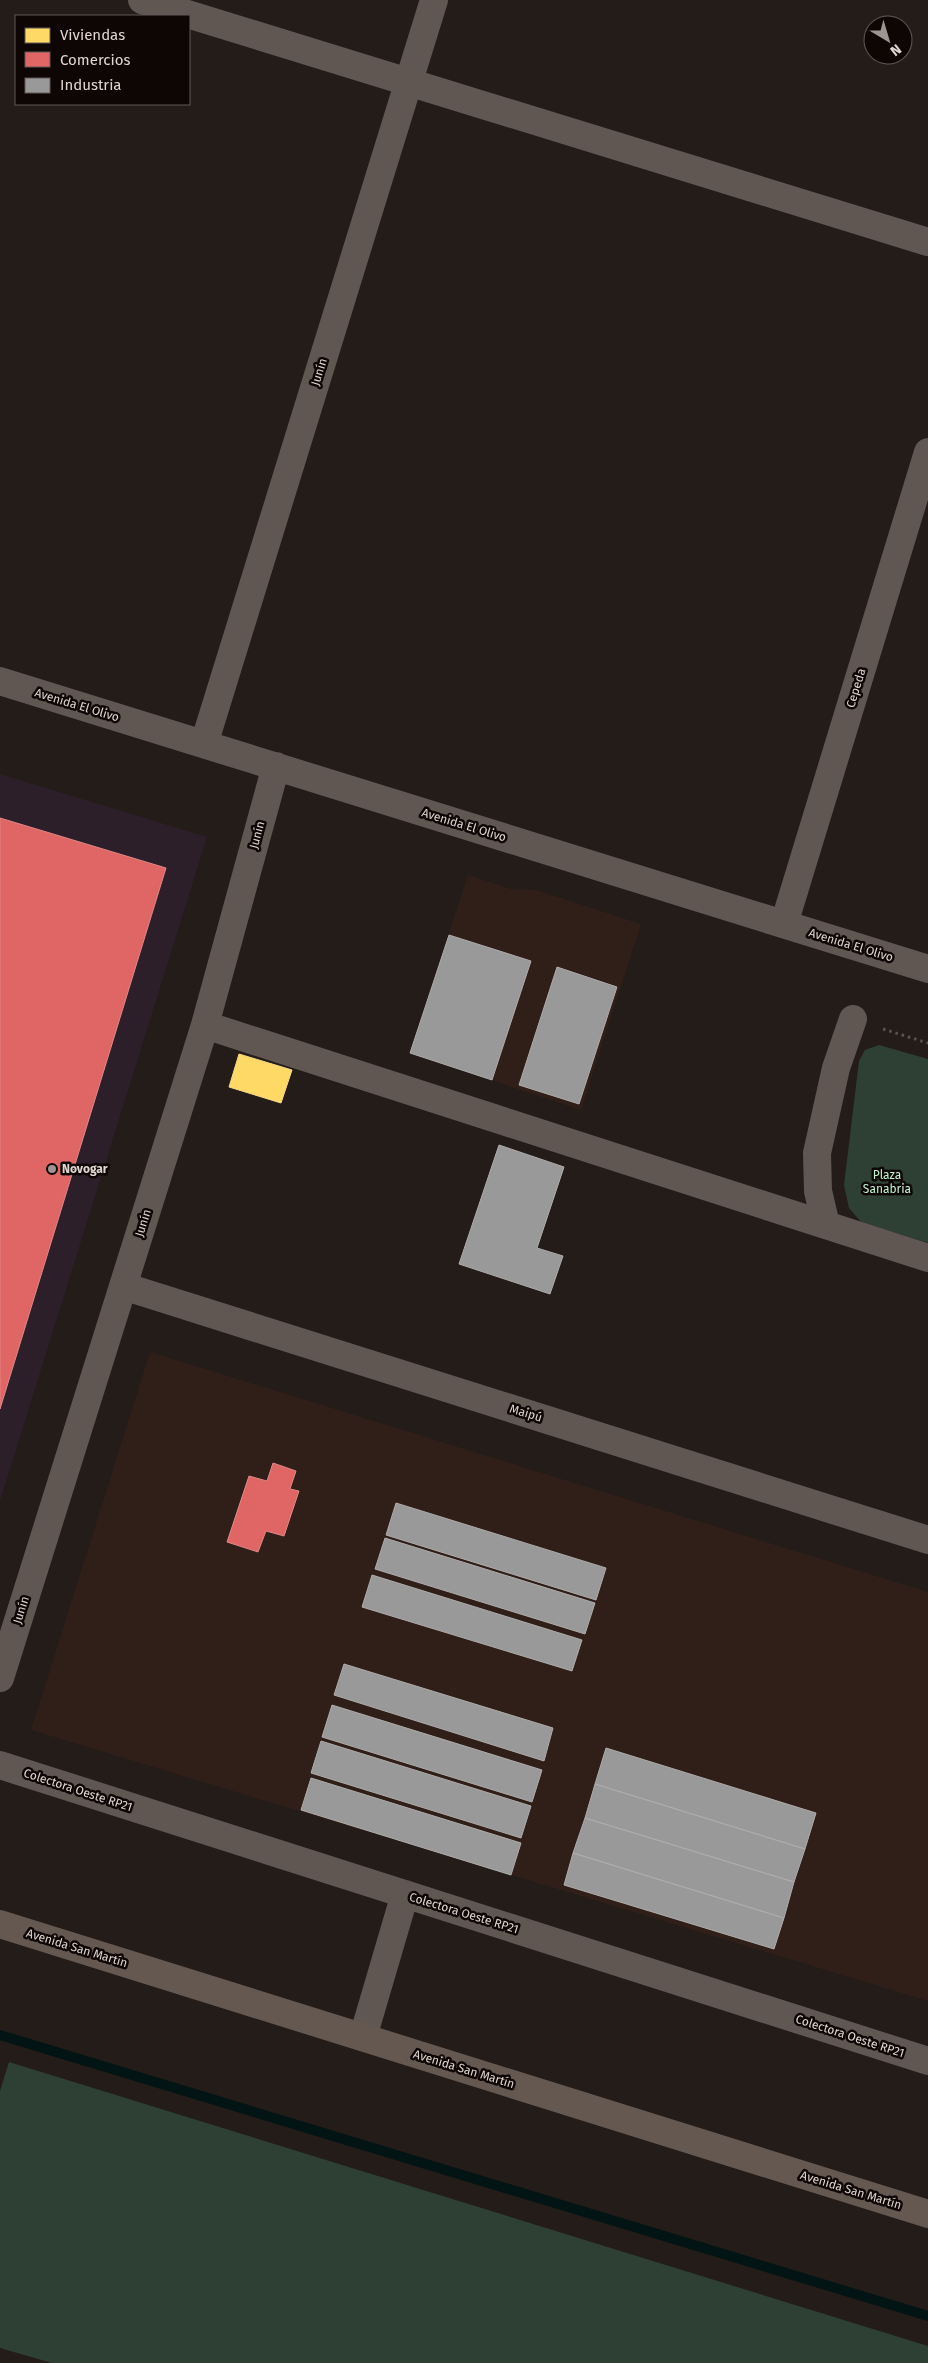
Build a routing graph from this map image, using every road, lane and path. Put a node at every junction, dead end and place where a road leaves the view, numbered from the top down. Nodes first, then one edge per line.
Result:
1 (142, 0) edge
2 (434, 0) edge
3 (409, 82) junction
4 (928, 242) edge
5 (928, 452) edge
6 (0, 682) edge
7 (204, 744) junction
8 (276, 766) junction
9 (784, 924) junction
10 (928, 969) edge
11 (852, 1019) joint
12 (205, 1025) junction
13 (928, 1043) edge
14 (826, 1225) junction
15 (928, 1258) edge
16 (123, 1286) junction
17 (928, 1540) edge
18 (0, 1678) edge
19 (0, 1765) edge
20 (405, 1894) junction
21 (0, 1924) edge
22 (363, 2037) junction
23 (928, 2062) edge
24 (928, 2214) edge

1 - 3 street
2 - 3 street, Junín
3 - 4 street
3 - 7 street, Junín
5 - 9 street, Cepeda
6 - 7 street, Avenida El Olivo
7 - 8 street, Avenida El Olivo
8 - 9 street, Avenida El Olivo
8 - 12 street, Junín
9 - 10 street, Avenida El Olivo
11 - 13 path
11 - 14 street
12 - 14 street
12 - 16 street, Junín
14 - 15 street
16 - 17 street, Maipú
16 - 18 street, Junín
19 - 20 street, Colectora Oeste RP21
20 - 22 street
20 - 23 street, Colectora Oeste RP21
21 - 22 main road, Avenida San Martín
22 - 24 main road, Avenida San Martín

